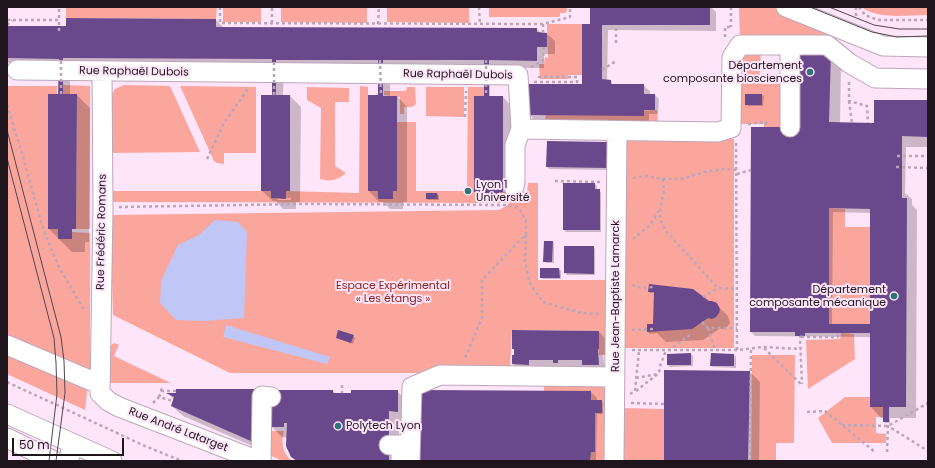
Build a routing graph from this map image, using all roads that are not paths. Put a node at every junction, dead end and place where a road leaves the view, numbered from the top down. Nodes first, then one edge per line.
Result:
1 (786, 7) edge
2 (790, 44) junction
3 (928, 47) edge
4 (17, 70) dead end
5 (102, 71) junction
6 (928, 79) edge
7 (790, 127) dead end
8 (521, 129) junction
9 (617, 131) junction
10 (514, 187) dead end
11 (7, 345) edge
12 (615, 377) junction
13 (100, 388) junction
14 (271, 397) dead end
15 (7, 414) edge
16 (45, 432) junction
17 (7, 438) edge
18 (389, 445) dead end
19 (70, 452) edge
20 (44, 459) edge
21 (112, 461) edge
22 (260, 461) edge
23 (401, 461) edge
24 (410, 461) edge
25 (614, 461) edge

1 - 3 street
2 - 6 street
2 - 7 street
2 - 9 street
4 - 5 street, Rue Raphaël Dubois
5 - 8 street, Rue Raphaël Dubois
5 - 13 street, Rue Frédéric Romans
8 - 9 street
8 - 10 street
9 - 12 street, Rue Jean-Baptiste Lamarck
11 - 13 street, Rue André Latarget
12 - 24 street
12 - 25 street, Rue Jean-Baptiste Lamarck
13 - 22 street, Rue André Latarget
14 - 22 street
15 - 16 street
16 - 19 street
16 - 20 street
17 - 20 street
18 - 23 street
19 - 21 street

